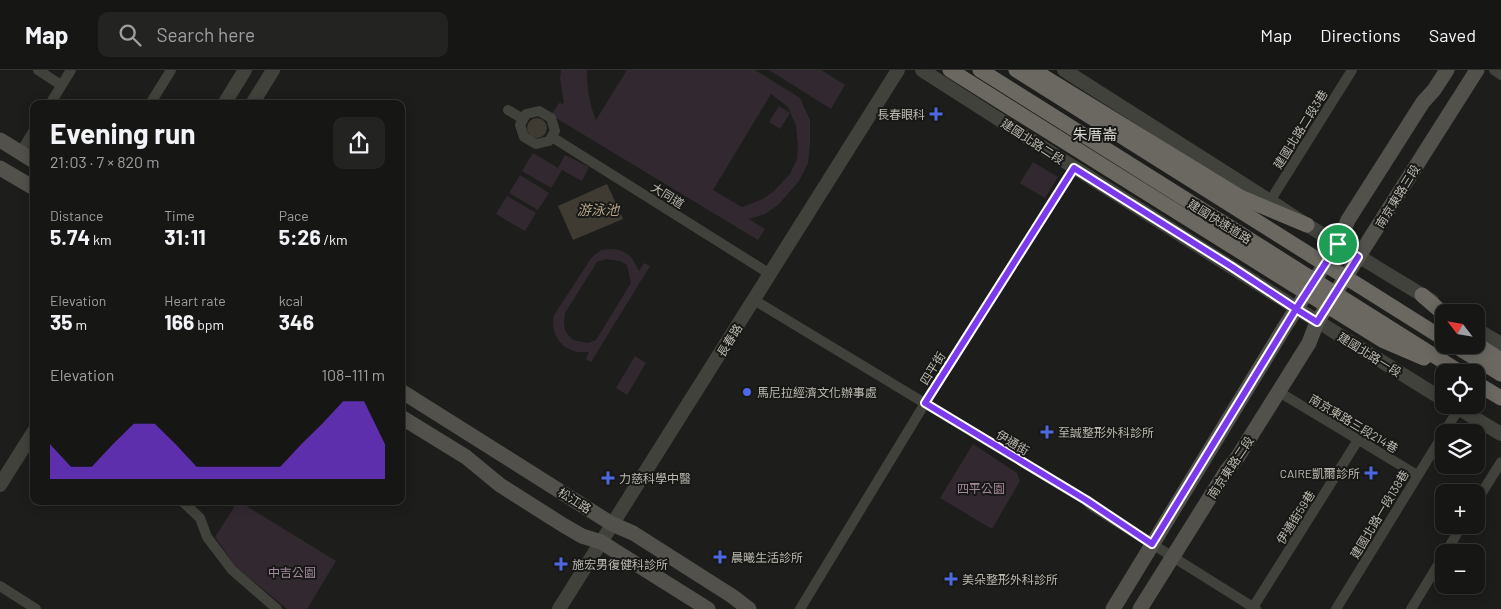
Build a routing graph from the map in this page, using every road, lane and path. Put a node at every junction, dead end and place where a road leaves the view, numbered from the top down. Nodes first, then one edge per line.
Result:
1 (38, 70) edge
2 (71, 70) edge
3 (171, 70) edge
4 (245, 70) edge
5 (273, 70) edge
6 (898, 70) edge
7 (922, 70) edge
8 (950, 70) edge
9 (980, 70) edge
10 (1016, 70) edge
11 (1033, 70) edge
12 (1064, 70) edge
13 (1352, 70) edge
14 (1447, 70) edge
15 (1477, 70) edge
16 (1494, 70) edge
17 (1501, 75) edge
18 (61, 84) junction
19 (52, 100) edge
20 (152, 100) edge
21 (226, 100) edge
22 (254, 100) edge
23 (508, 110) dead end
24 (523, 119) junction
25 (30, 137) edge
26 (552, 137) junction
27 (0, 140) edge
28 (20, 153) junction
29 (30, 159) edge
30 (0, 168) edge
31 (1074, 168) junction
32 (30, 186) edge
33 (1270, 201) junction
34 (1307, 226) junction
35 (1338, 244) junction
36 (1358, 257) junction
37 (770, 274) junction
38 (1422, 295) junction
39 (754, 300) junction
40 (1437, 304) edge
41 (1435, 306) edge
42 (1296, 309) junction
43 (1317, 322) junction
44 (1435, 333) edge
45 (1485, 334) edge
46 (1501, 344) edge
47 (1485, 350) edge
48 (1469, 354) edge
49 (1501, 360) edge
50 (1439, 364) edge
51 (1445, 364) edge
52 (1501, 374) edge
53 (1485, 388) edge
54 (1279, 392) junction
55 (405, 393) edge
56 (1435, 394) edge
57 (1501, 398) edge
58 (925, 403) junction
59 (1468, 414) edge
60 (405, 419) edge
61 (1501, 434) edge
62 (30, 437) edge
63 (1358, 440) junction
64 (1435, 447) edge
65 (1501, 462) edge
66 (1417, 476) junction
67 (0, 485) edge
68 (1485, 488) edge
69 (186, 505) edge
70 (612, 524) junction
71 (601, 542) junction
72 (1152, 544) junction
73 (1172, 556) junction
74 (1435, 570) edge
75 (0, 586) edge
76 (1254, 608) edge
77 (36, 609) edge
78 (277, 609) edge
79 (559, 609) edge
80 (708, 609) edge
81 (749, 609) edge
82 (800, 609) edge
83 (1113, 609) edge
84 (1140, 609) edge
85 (1336, 609) edge
86 (1411, 609) edge

1 - 18 street
2 - 18 street
3 - 20 street
4 - 21 street
5 - 22 street
6 - 37 street, 長春路
7 - 31 street, 建國北路二段
8 - 50 highway, bridge
9 - 51 highway, 建國快速道路, bridge
10 - 44 highway, 建國快速道路, bridge
11 - 34 highway
12 - 33 street
13 - 33 street, 建國北路二段3巷
14 - 35 main road
15 - 36 main road, 南京東路三段
16 - 17 street
18 - 19 street
23 - 24 street
24 - 26 street
24 - 26 street
25 - 28 street
26 - 37 street, 大同道
27 - 28 main road
28 - 29 main road
30 - 32 main road
31 - 42 street, 建國北路二段
31 - 58 street, 四平街
33 - 34 street
34 - 35 street
35 - 36 street
35 - 42 main road
36 - 38 street
36 - 43 main road, 南京東路三段
37 - 39 street, 長春路
38 - 40 street
38 - 41 highway
39 - 58 street, 伊通街
39 - 70 street, 長春路
42 - 43 street, 建國北路一段
42 - 72 main road, 南京東路二段
43 - 54 main road, 南京東路二段
43 - 56 street, 建國北路一段
45 - 46 street
47 - 49 highway
48 - 52 highway
53 - 57 highway
54 - 63 street, 南京東路三段214巷
54 - 73 main road, 南京東路二段
55 - 70 main road, 松江路
58 - 72 street, 伊通街
58 - 82 street, 四平街
59 - 61 street
60 - 71 main road
62 - 67 street
63 - 66 street, 南京東路三段214巷
63 - 76 street, 伊通街59巷
64 - 66 street, 建國北路一段138巷
65 - 68 street
66 - 85 street, 建國北路一段138巷
69 - 78 street
70 - 71 street, 長春路
70 - 81 main road, 松江路
71 - 79 street, 長春路
71 - 80 main road
72 - 73 street, 伊通街
72 - 83 main road, 南京東路二段
73 - 76 street, 伊通街
73 - 84 main road, 南京東路二段
74 - 86 street
75 - 77 street

